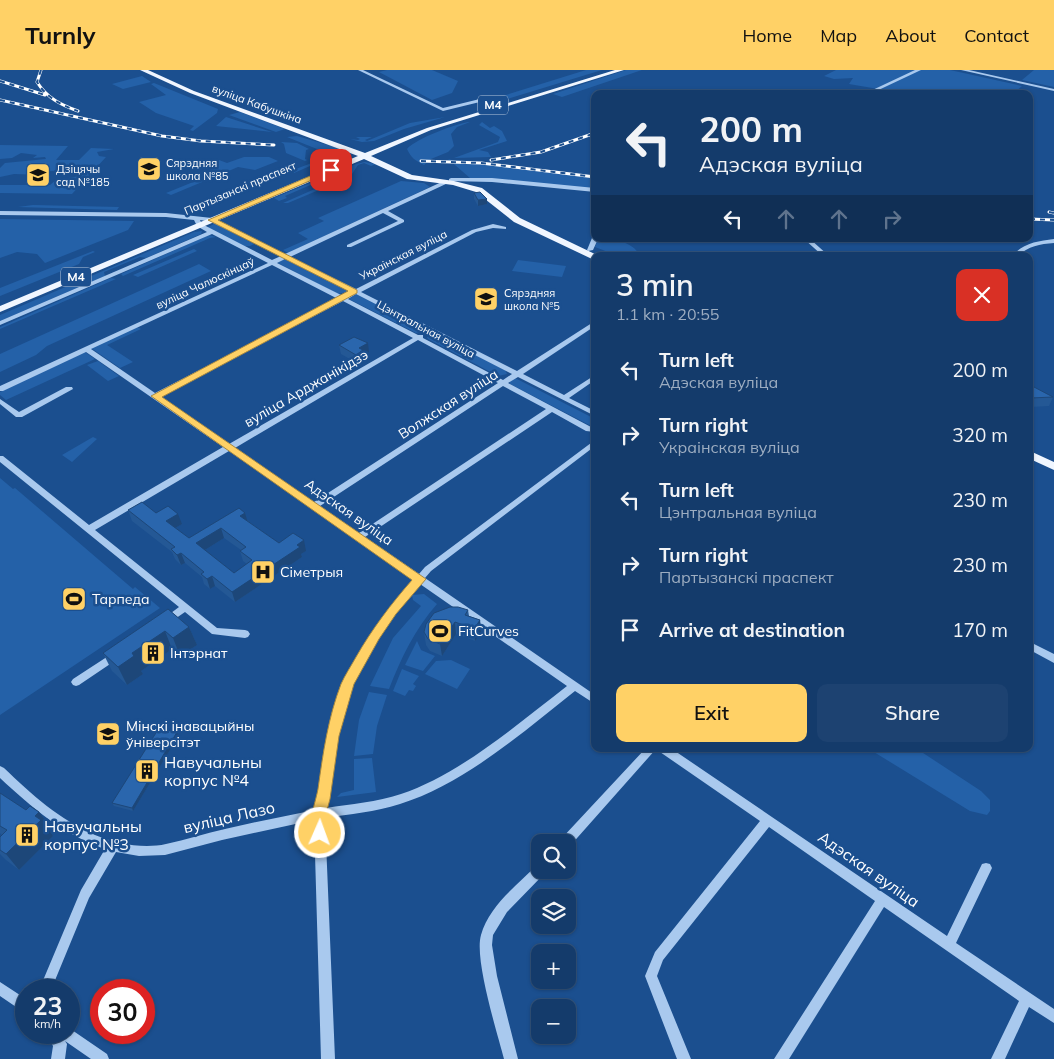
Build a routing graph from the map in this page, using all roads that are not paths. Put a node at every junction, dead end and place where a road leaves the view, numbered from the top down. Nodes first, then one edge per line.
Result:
1 (143, 70) edge
2 (156, 70) edge
3 (360, 70) edge
4 (606, 70) edge
5 (620, 70) edge
6 (918, 70) edge
7 (964, 70) edge
8 (875, 90) edge
9 (1054, 90) edge
10 (497, 106) junction
11 (362, 152) junction
12 (374, 152) junction
13 (448, 181) junction
14 (591, 190) edge
15 (383, 211) junction
16 (0, 213) edge
17 (212, 220) junction
18 (198, 222) junction
19 (504, 228) dead end
20 (211, 232) junction
21 (810, 242) edge
22 (1054, 242) edge
23 (349, 246) dead end
24 (822, 252) edge
25 (1018, 252) edge
26 (591, 253) edge
27 (285, 256) junction
28 (271, 263) junction
29 (354, 291) junction
30 (342, 298) junction
31 (0, 300) edge
32 (0, 309) edge
33 (0, 324) edge
34 (591, 326) edge
35 (432, 330) junction
36 (418, 338) junction
37 (86, 348) junction
38 (516, 374) junction
39 (591, 380) edge
40 (502, 383) junction
41 (0, 389) edge
42 (69, 389) dead end
43 (155, 396) junction
44 (564, 398) junction
45 (0, 401) edge
46 (551, 409) junction
47 (591, 412) edge
48 (591, 429) edge
49 (591, 445) edge
50 (229, 447) junction
51 (1033, 449) edge
52 (1033, 456) edge
53 (0, 458) edge
54 (1054, 459) edge
55 (1054, 466) edge
56 (315, 506) junction
57 (89, 528) junction
58 (360, 537) junction
59 (420, 579) junction
60 (186, 608) junction
61 (157, 627) edge
62 (244, 634) dead end
63 (126, 648) edge
64 (1033, 648) edge
65 (1054, 658) edge
66 (76, 682) dead end
67 (574, 686) junction
68 (591, 697) edge
69 (648, 752) edge
70 (668, 752) edge
71 (0, 770) edge
72 (319, 814) junction
73 (768, 820) junction
74 (573, 834) edge
75 (113, 846) junction
76 (986, 868) dead end
77 (532, 879) edge
78 (883, 899) junction
79 (949, 944) junction
80 (50, 979) edge
81 (0, 988) edge
82 (1027, 998) junction
83 (15, 999) edge
84 (1054, 1017) edge
85 (60, 1044) edge
86 (80, 1044) edge
87 (58, 1059) edge
88 (102, 1059) edge
89 (328, 1059) edge
90 (511, 1059) edge
91 (684, 1059) edge
92 (781, 1059) edge
93 (998, 1059) edge

1 - 11 main road, вуліца Кабушкіна
2 - 11 main road, вуліца Кабушкіна
3 - 10 street
4 - 10 main road, Партызанскі праспект / М4
5 - 10 main road, Партызанскі праспект / М4
6 - 8 street
7 - 9 street
10 - 11 main road, Партызанскі праспект / М4
10 - 12 main road, Партызанскі праспект / М4
11 - 12 main road, Партызанскі праспект / М4
11 - 13 main road
11 - 17 main road, Партызанскі праспект / М4
11 - 18 main road, Партызанскі праспект / М4
12 - 13 main road
13 - 14 street, вуліца Чалюскінцаў
13 - 15 street, вуліца Чалюскінцаў
13 - 26 main road
15 - 23 street
15 - 27 street, вуліца Чалюскінцаў
16 - 18 street, Цэнтральная вуліца
17 - 18 main road, Партызанскі праспект / М4
17 - 27 street, Цэнтральная вуліца
18 - 20 street, Цэнтральная вуліца
18 - 31 main road, Партызанскі праспект / М4
18 - 32 main road, Партызанскі праспект / М4
19 - 29 street, Украінская вуліца
20 - 28 street, Цэнтральная вуліца
20 - 33 street
21 - 24 street
22 - 25 street
27 - 28 street, вуліца Чалюскінцаў
27 - 29 street, Цэнтральная вуліца
28 - 30 street, Цэнтральная вуліца
28 - 37 street, вуліца Чалюскінцаў
29 - 30 street, Украінская вуліца
29 - 35 street, Цэнтральная вуліца
30 - 36 street, Цэнтральная вуліца
30 - 43 street, Украінская вуліца
34 - 38 street, Волжская вуліца
35 - 36 street, вуліца Арджанікідзэ
35 - 38 street, Цэнтральная вуліца
36 - 40 street, Цэнтральная вуліца
36 - 50 street, вуліца Арджанікідзэ
37 - 41 street, вуліца Чалюскінцаў
37 - 43 street, Адэская вуліца
38 - 40 street, Волжская вуліца
38 - 44 street, Цэнтральная вуліца
39 - 44 street
40 - 46 street, Цэнтральная вуліца
40 - 56 street, Волжская вуліца
42 - 45 street
43 - 50 street, Адэская вуліца
44 - 47 street, Цэнтральная вуліца
46 - 48 street, Цэнтральная вуліца
46 - 58 street
49 - 59 street
50 - 56 street, Адэская вуліца
50 - 57 street, вуліца Арджанікідзэ
51 - 54 main road
52 - 55 main road
53 - 57 street
56 - 58 street, Адэская вуліца
57 - 60 street
58 - 59 street, Адэская вуліца
59 - 67 street, Адэская вуліца
59 - 72 street
60 - 61 street
60 - 62 street
63 - 66 street
64 - 65 street
67 - 68 street, Адэская вуліца
67 - 72 street, вуліца Лазо
69 - 74 street
70 - 73 street, Адэская вуліца
71 - 75 street, вуліца Лазо
72 - 75 street, вуліца Лазо
72 - 89 street
73 - 78 street, Адэская вуліца
73 - 91 street
75 - 80 street
76 - 79 street
77 - 90 street
78 - 79 street, Адэская вуліца
78 - 92 street
79 - 82 street, Адэская вуліца
81 - 83 street
82 - 84 street, Адэская вуліца
82 - 93 street
85 - 87 street
86 - 88 street

